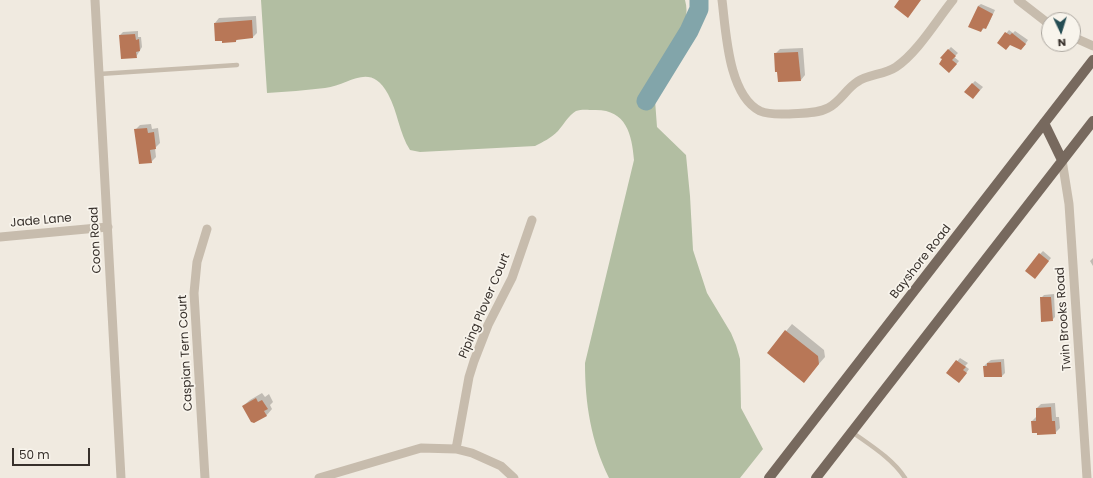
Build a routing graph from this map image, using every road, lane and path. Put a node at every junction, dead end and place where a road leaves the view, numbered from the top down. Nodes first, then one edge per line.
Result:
1 (95, 0) edge
2 (722, 0) edge
3 (953, 0) edge
4 (1018, 0) edge
5 (1041, 18) edge
6 (1081, 41) edge
7 (1093, 46) edge
8 (1093, 60) edge
9 (237, 65) dead end
10 (99, 74) junction
11 (1093, 120) edge
12 (1044, 123) junction
13 (1062, 160) junction
14 (532, 220) dead end
15 (108, 227) junction
16 (207, 229) dead end
17 (0, 237) edge
18 (852, 432) junction
19 (456, 449) junction
20 (121, 478) edge
21 (205, 478) edge
22 (319, 478) edge
23 (514, 478) edge
24 (769, 478) edge
25 (816, 478) edge
26 (905, 478) edge
27 (1086, 478) edge

1 - 10 street, Coon Road
2 - 3 street
4 - 5 street
6 - 7 street
8 - 12 main road, Bayshore Road
9 - 10 lane
10 - 15 street, Coon Road
11 - 13 main road
12 - 13 main road
12 - 24 main road, Bayshore Road
13 - 18 main road
13 - 27 street, Twin Brooks Road
14 - 19 street, Piping Plover Court
15 - 17 street, Jade Lane
15 - 20 street, Coon Road
16 - 21 street, Caspian Tern Court
18 - 25 main road
18 - 26 lane
19 - 22 street
19 - 23 street

